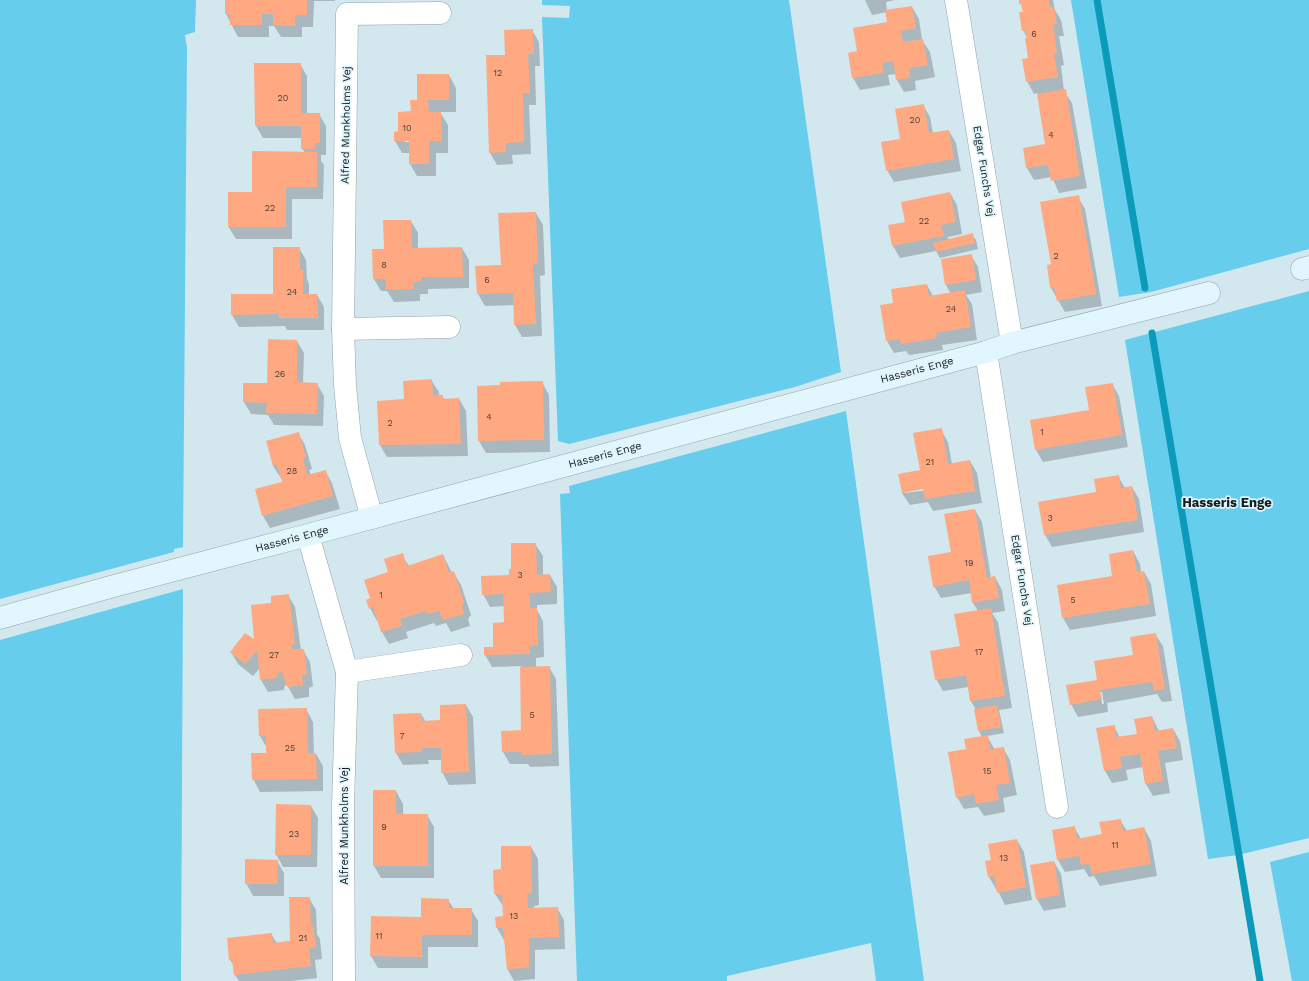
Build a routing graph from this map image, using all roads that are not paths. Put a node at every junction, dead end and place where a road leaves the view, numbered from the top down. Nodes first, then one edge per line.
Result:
1 (956, 0) edge
2 (440, 13) dead end
3 (1210, 292) dead end
4 (449, 327) dead end
5 (343, 329) junction
6 (1012, 343) junction
7 (986, 352) junction
8 (372, 518) junction
9 (308, 535) junction
10 (0, 618) edge
11 (461, 655) dead end
12 (347, 672) junction
13 (1057, 807) dead end
14 (344, 981) edge

1 - 6 street, Edgar Funchs Vej
2 - 5 street, Alfred Munkholms Vej
3 - 6 street, Hasseris Enge
4 - 5 street
5 - 8 street, Alfred Munkholms Vej
6 - 7 street, Hasseris Enge
7 - 8 street, Hasseris Enge
7 - 13 street, Edgar Funchs Vej
8 - 9 street, Hasseris Enge
9 - 10 street, Hasseris Enge
9 - 12 street, Alfred Munkholms Vej
11 - 12 street
12 - 14 street, Alfred Munkholms Vej

